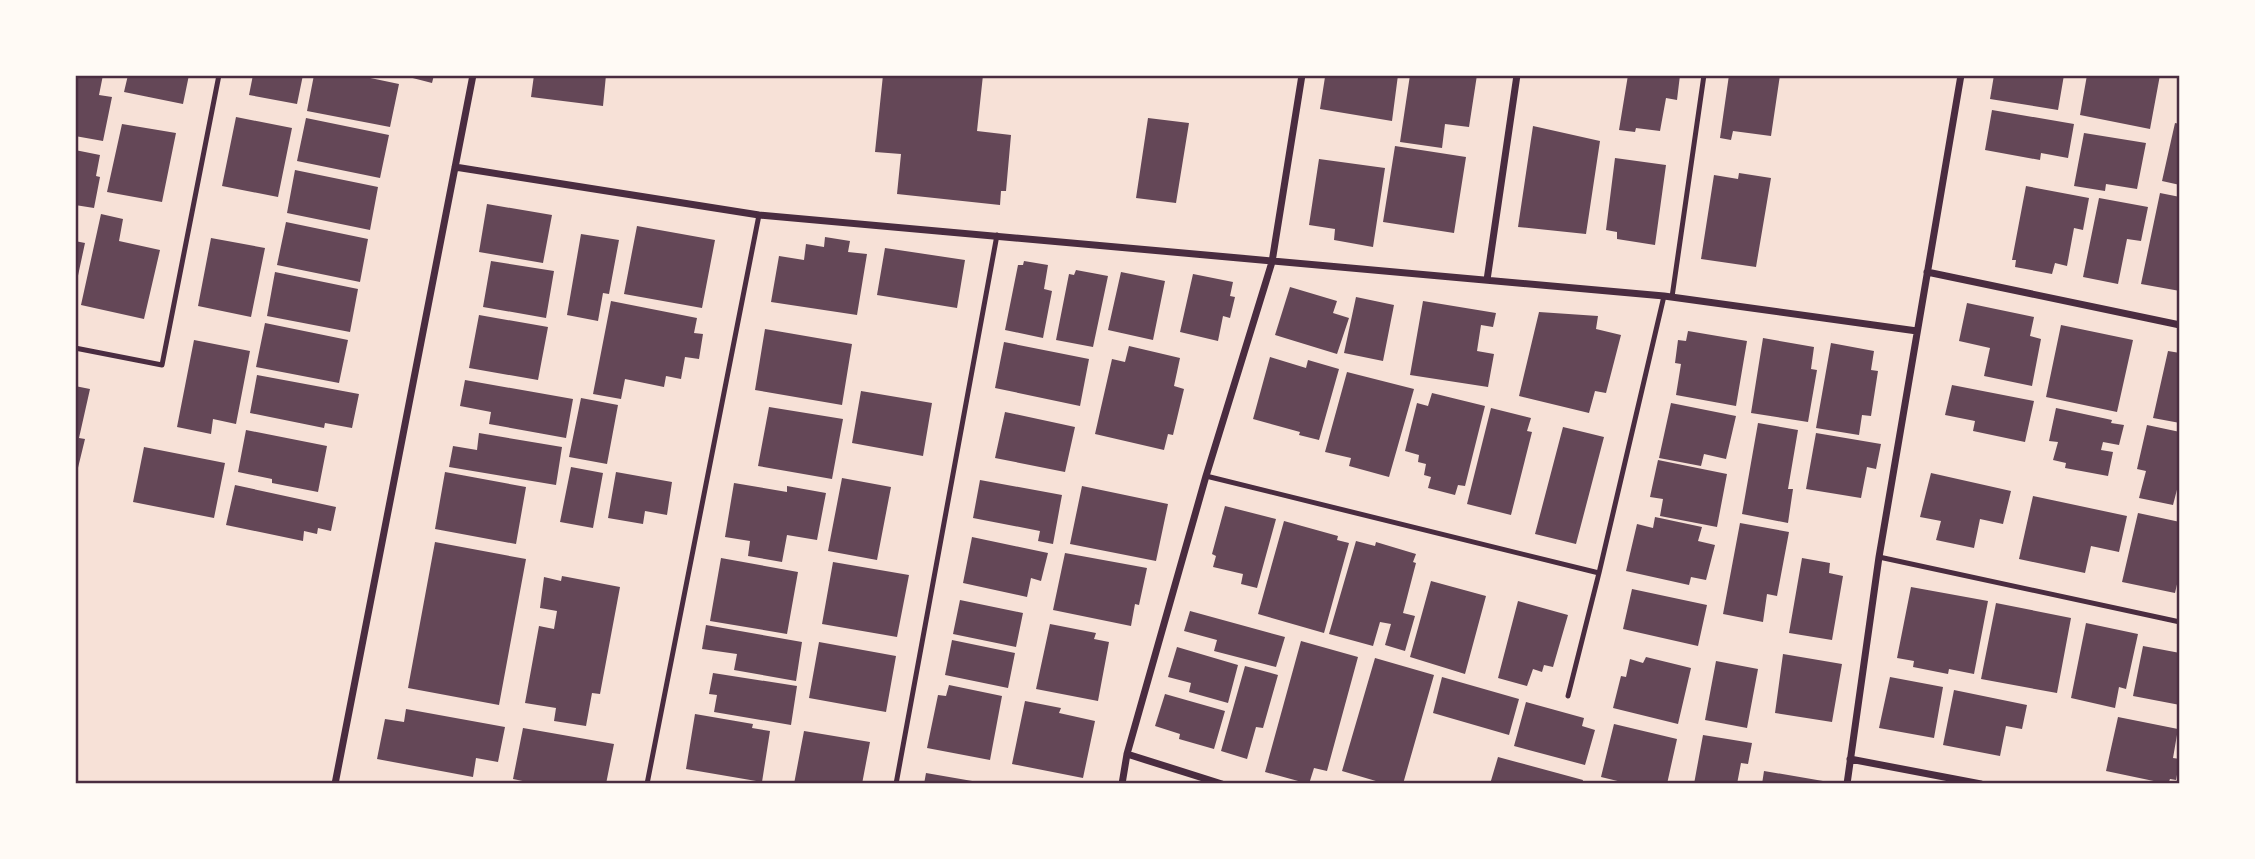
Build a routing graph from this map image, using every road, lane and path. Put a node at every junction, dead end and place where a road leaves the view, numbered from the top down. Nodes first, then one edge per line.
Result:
1 (219, 75) edge
2 (473, 75) edge
3 (1302, 75) edge
4 (1517, 75) edge
5 (1704, 75) edge
6 (1961, 75) edge
7 (455, 167) junction
8 (759, 215) junction
9 (998, 235) junction
10 (1272, 261) junction
11 (1927, 272) junction
12 (1488, 280) junction
13 (1664, 296) junction
14 (1672, 297) junction
15 (2180, 325) edge
16 (1917, 331) junction
17 (75, 348) edge
18 (1206, 476) junction
19 (1879, 557) junction
20 (1599, 573) junction
21 (2180, 621) edge
22 (1568, 696) dead end
23 (1127, 754) junction
24 (1850, 759) junction
25 (335, 784) edge
26 (647, 784) edge
27 (896, 784) edge
28 (1122, 784) edge
29 (1222, 784) edge
30 (1847, 784) edge
31 (1981, 784) edge

1 - 17 lane
2 - 7 street
3 - 10 street
4 - 12 street
5 - 14 lane
6 - 11 street
7 - 8 street
7 - 25 street
8 - 9 street
8 - 26 lane
9 - 10 street
9 - 27 lane
10 - 12 street
10 - 18 street
11 - 15 street
11 - 16 street
12 - 13 street
13 - 14 street
13 - 20 lane
14 - 16 street
16 - 19 street
18 - 20 lane
18 - 23 street
19 - 21 lane
19 - 24 street
20 - 22 lane
23 - 28 street
23 - 29 street
24 - 30 street
24 - 31 street

